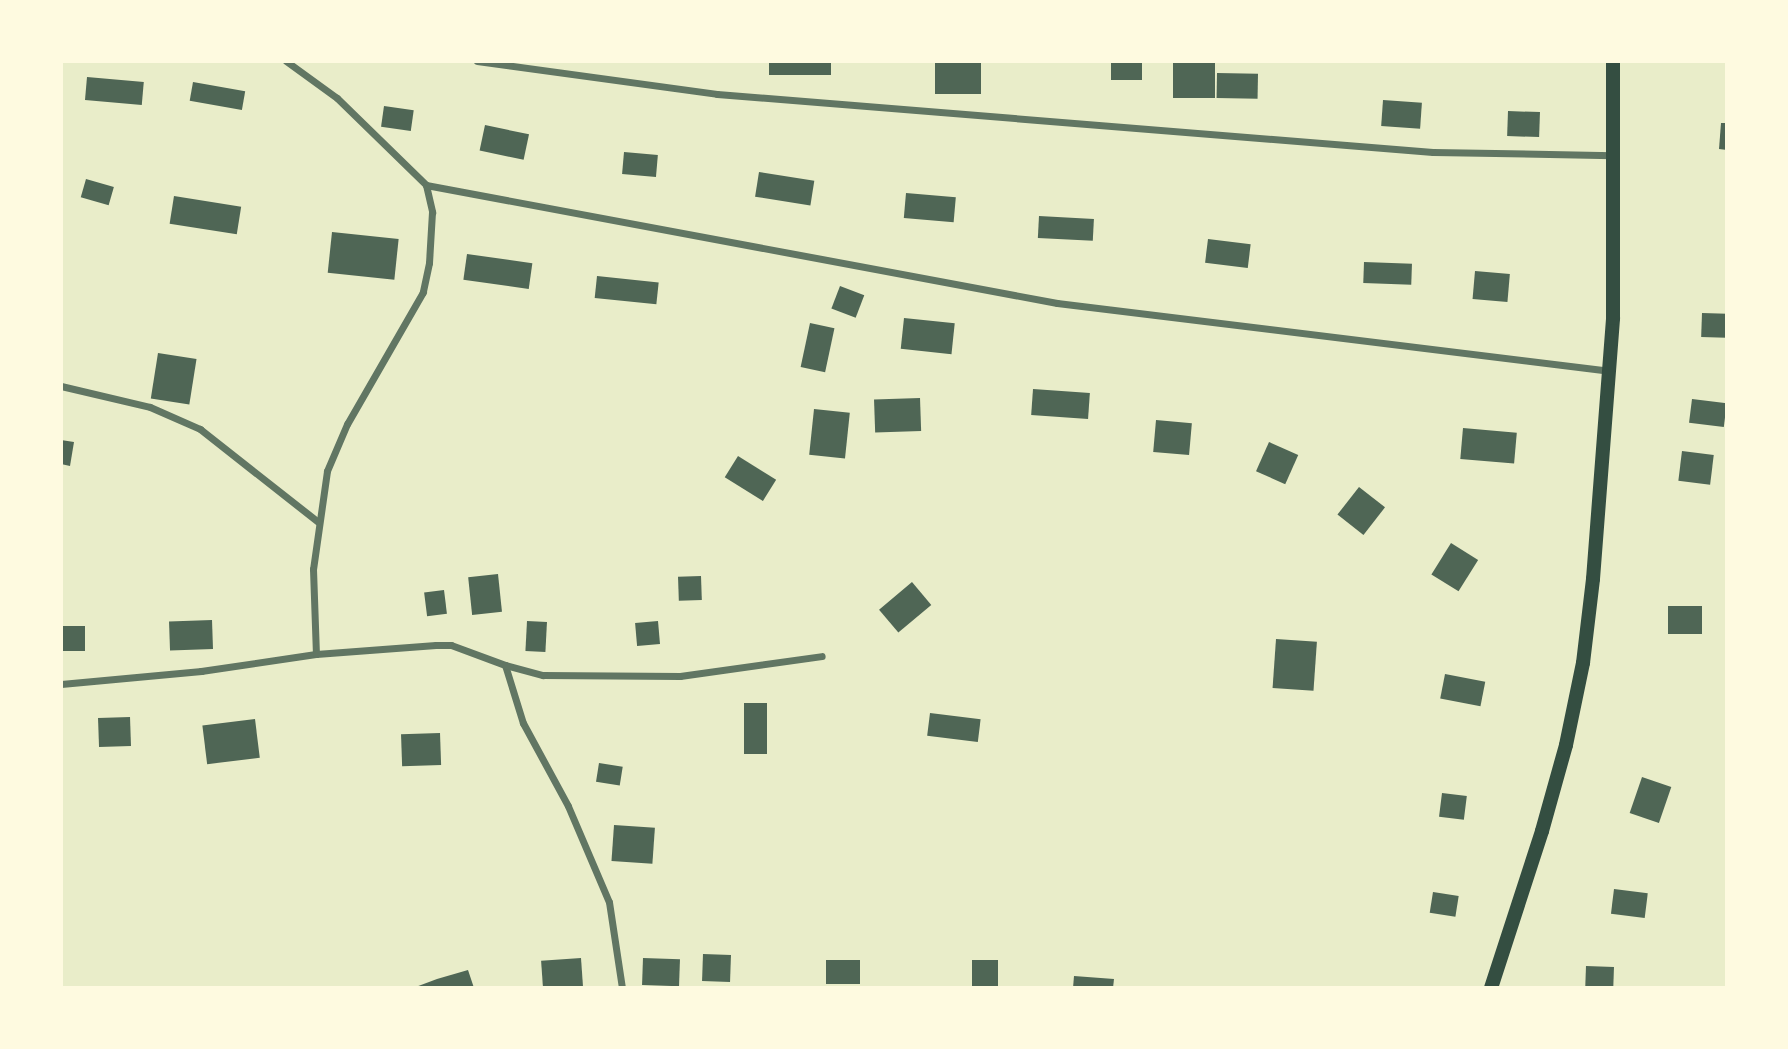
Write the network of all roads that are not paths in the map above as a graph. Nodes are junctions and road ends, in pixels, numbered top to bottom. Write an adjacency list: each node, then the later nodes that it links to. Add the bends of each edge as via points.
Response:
1 (286, 61): 5 (street, via 337,98)
2 (477, 61): 4 (street, via 717,94 1433,152)
3 (1613, 61): 4 (main road)
4 (1614, 155): 6 (main road)
5 (426, 185): 6 (street, via 1057,303); 8 (street, via 432,231 422,292 347,424 327,471)
6 (1611, 370): 14 (main road, via 1583,663 1542,831)
7 (61, 386): 8 (street, via 150,407 200,429)
8 (318, 522): 9 (street, via 313,569)
9 (316, 654): 11 (street, via 451,645); 12 (street)
10 (822, 656): 11 (street, via 680,676 543,676)
11 (505, 666): 13 (street, via 523,723 568,806 609,902)
12 (61, 684)
13 (622, 988)
14 (1491, 988)

